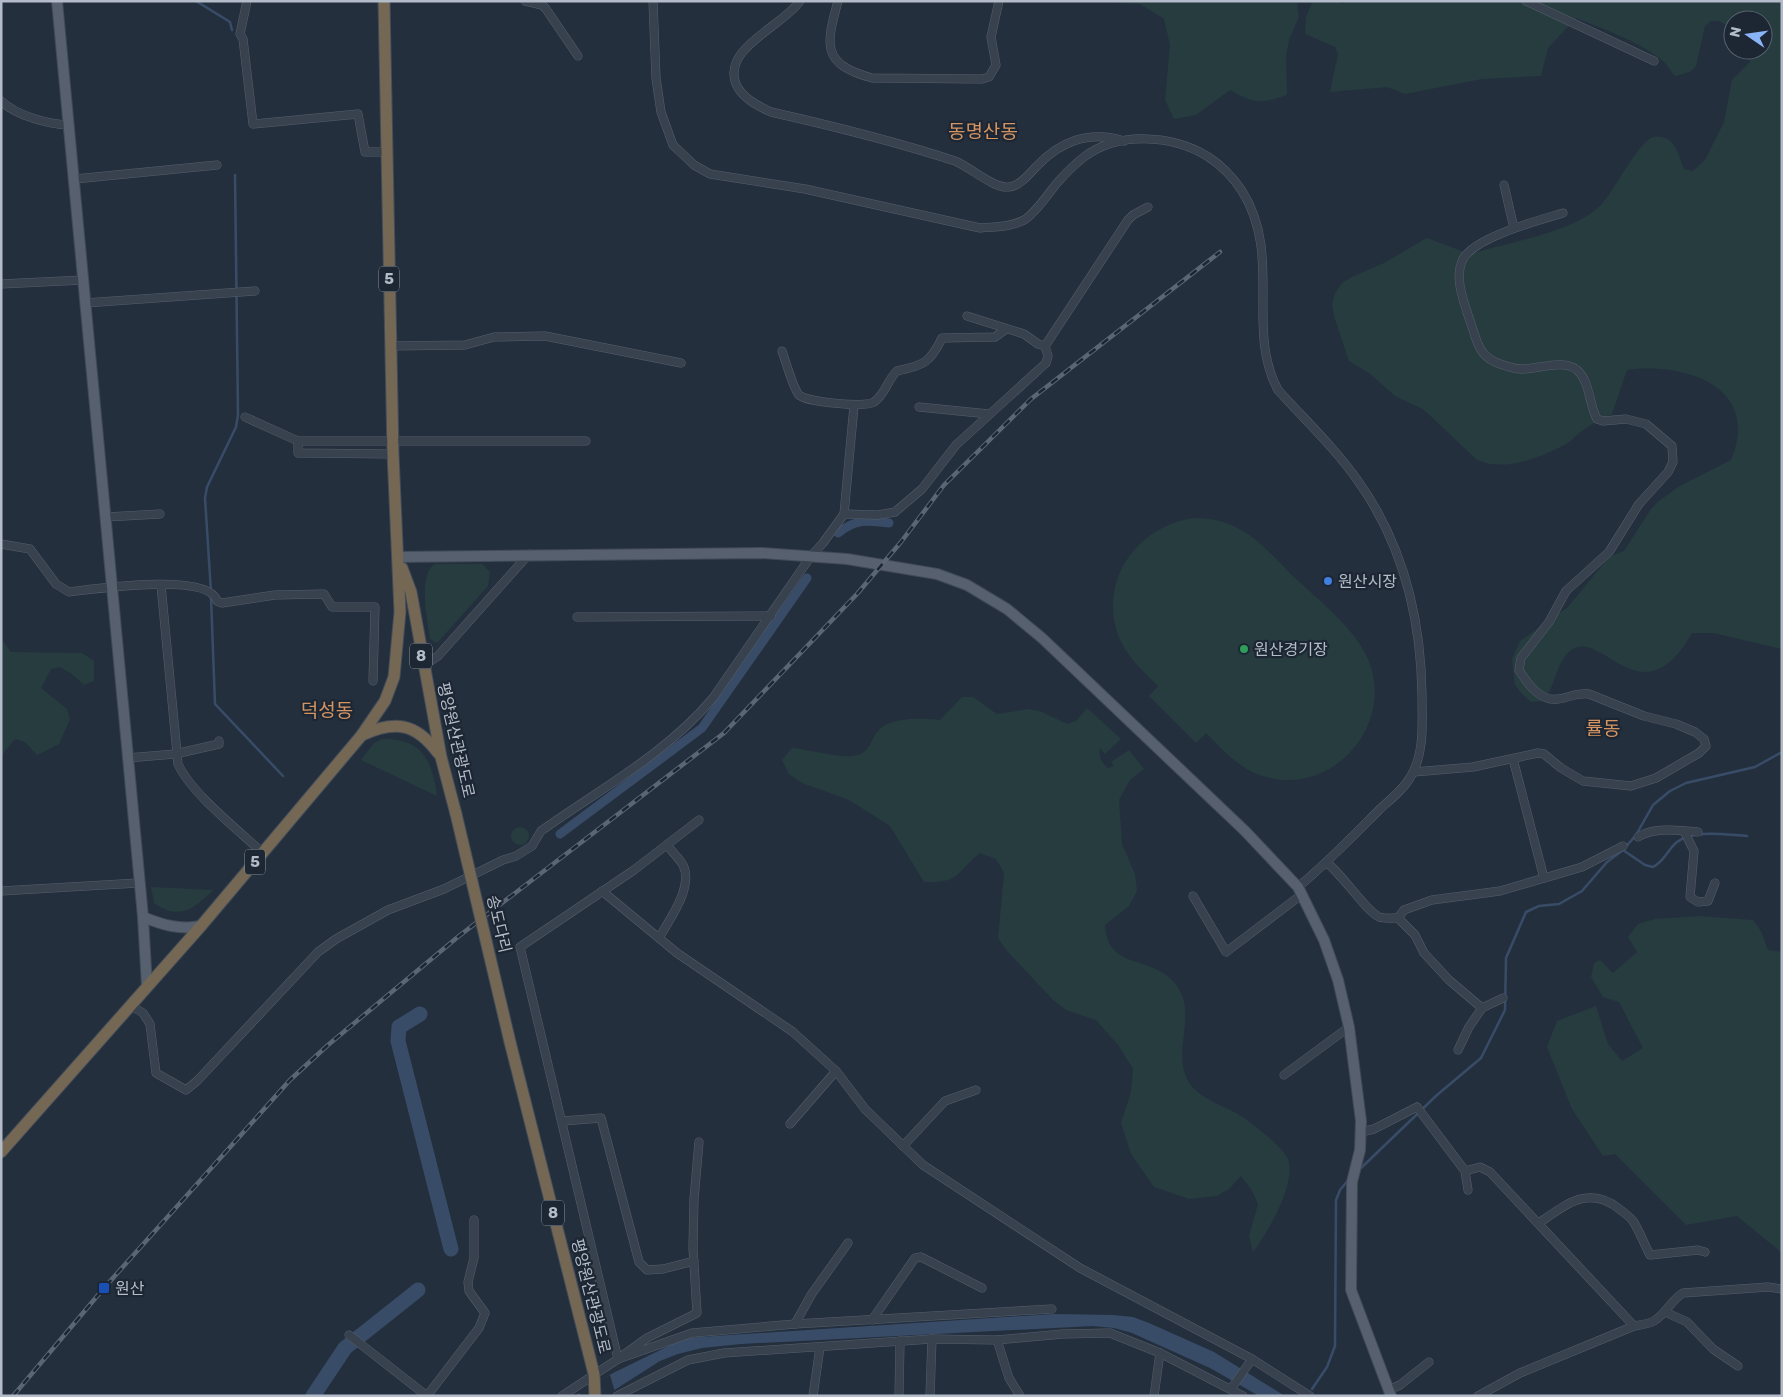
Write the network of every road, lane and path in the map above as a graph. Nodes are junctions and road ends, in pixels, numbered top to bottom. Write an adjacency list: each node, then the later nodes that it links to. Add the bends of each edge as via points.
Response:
1 (57, 1): 13 (main road)
2 (247, 1): 15 (street, via 240,34 253,124 358,114 365,152)
3 (384, 1): 15 (highway, 5)
4 (525, 1): 10 (street, via 546,9)
5 (653, 1): 14 (street, via 656,78 666,129 682,156 710,174 805,189 980,228 1003,227 1026,220 1085,156)
6 (800, 1): 14 (street, via 738,55 734,77 738,88 756,106 907,145 963,164 1000,186 1010,187 1019,183 1053,150 1076,139 1106,136)
7 (838, 1): 8 (street, via 829,49 840,64 858,74 872,78 982,79 989,77 996,65 991,37)
8 (999, 1)
9 (1526, 1): 11 (street)
10 (578, 56)
11 (1654, 61)
12 (1, 101): 13 (street, via 19,113 52,124)
13 (68, 124): 17 (main road)
14 (1124, 141): 58 (street, via 1159,140 1198,151 1223,168 1247,200 1256,220 1263,251 1265,347 1270,375 1278,390 1323,438 1384,521 1414,606 1422,664 1422,735)
15 (387, 152): 28 (highway, 5)
16 (217, 165): 17 (street)
17 (75, 179): 22 (main road)
18 (1504, 185): 21 (street)
19 (1148, 207): 29 (street, via 1128,220)
20 (1563, 213): 21 (street)
21 (1514, 228): 57 (street, via 1473,249 1465,256 1460,268 1463,300 1478,347 1493,361 1511,368 1573,368 1582,375 1597,419 1626,419 1646,424 1667,440 1674,456 1672,467 1645,495 1610,552 1566,591 1549,622 1521,658 1520,670 1532,688 1548,698 1557,700 1589,694 1695,732 1704,739 1706,746 1656,778 1631,786 1583,781 1544,754)
22 (83, 280): 23 (street); 25 (main road)
23 (1, 284)
24 (255, 290): 25 (street)
25 (86, 303): 41 (main road)
26 (967, 316): 27 (street)
27 (1006, 329): 29 (street, via 1024,334); 32 (street, via 995,337 942,338 926,363 897,371 872,404)
28 (390, 346): 31 (street, via 465,345 494,337 544,336); 38 (highway, 5)
29 (1045, 346): 34 (street, via 1046,363)
30 (782, 351): 32 (street, via 798,394 806,399)
31 (681, 363)
32 (854, 406): 40 (street)
33 (918, 407): 34 (street)
34 (989, 414): 40 (street, via 956,444 922,489 895,512)
35 (244, 417): 36 (street)
36 (298, 441): 38 (street); 38 (street, via 298,453)
37 (586, 441): 38 (street)
38 (393, 448): 45 (highway, 5)
39 (160, 514): 41 (street)
40 (844, 514): 44 (street)
41 (106, 517): 46 (main road)
42 (1, 544): 46 (street, via 30,549 56,584 69,592)
43 (529, 554): 44 (main road, via 762,553); 45 (main road); 50 (street, via 438,656)
44 (811, 556): 48 (street); 73 (main road, via 937,574 984,594 1007,609 1042,638 1238,825)
45 (398, 557): 50 (highway, 평양원산관광도로 / 8, via 410,592); 52 (highway, via 400,612 394,677 385,701)
46 (112, 585): 47 (street); 56 (main road)
47 (161, 585): 51 (street, via 198,587 222,603 324,594 332,607 375,607); 54 (street)
48 (771, 616): 49 (street); 81 (street, via 699,714 655,754 541,830 532,846 516,856 388,910 336,939 318,952 186,1090 156,1073 150,1024 143,1013)
49 (577, 617)
50 (423, 666): 55 (highway, 평양원산관광도로 / 8)
51 (373, 681)
52 (361, 736): 55 (highway, 8, via 382,726 397,725 427,738); 66 (highway, 5)
53 (219, 741): 54 (street, via 219,744)
54 (175, 754): 56 (street); 66 (street, via 184,775)
55 (441, 756): 59 (highway, 평양원산관광도로 / 8)
56 (127, 758): 69 (main road)
57 (1513, 759): 58 (street, via 1473,767); 68 (street)
58 (1414, 772): 67 (street)
59 (456, 814): 84 (highway, 송도다리 / 8, bridge)
60 (699, 820): 64 (street)
61 (1698, 832): 62 (street)
62 (1687, 835): 63 (street, via 1651,831); 70 (street, via 1694,857 1690,897 1698,902 1708,902)
63 (1638, 836)
64 (668, 846): 72 (street); 78 (street, via 682,864 684,887)
65 (1623, 846): 68 (street, via 1582,867)
66 (263, 853): 77 (highway, 5)
67 (1327, 862): 73 (street); 76 (street, via 1373,913 1382,918)
68 (1544, 878): 76 (street, via 1500,891 1432,900 1404,910)
69 (138, 883): 71 (street); 75 (main road)
70 (1715, 883)
71 (1, 891)
72 (602, 891): 78 (street); 89 (street, via 520,947)
73 (1300, 891): 74 (street, via 1226,952); 83 (main road, via 1324,940)
74 (1193, 896)
75 (142, 917): 77 (main road, via 166,926 186,929); 79 (main road)
76 (1398, 918): 82 (street, via 1449,980)
77 (201, 926): 79 (highway, 5)
78 (659, 938): 86 (street, via 793,1032)
79 (147, 986): 81 (highway, 5)
80 (1503, 998): 82 (street)
81 (130, 1005): 94 (highway, 5)
82 (1482, 1008): 85 (street, via 1468,1027)
83 (1349, 1027): 87 (street); 91 (main road)
84 (510, 1042): 119 (highway, 평양원산관광도로 / 8)
85 (1458, 1050)
86 (836, 1071): 90 (street); 93 (street, via 865,1109)
87 (1284, 1075)
88 (976, 1090): 93 (street, via 946,1101)
89 (562, 1121): 101 (street, via 601,1118 639,1262 647,1270); 115 (street)
90 (790, 1124)
91 (1361, 1132): 95 (street, via 1374,1129 1417,1107); 121 (main road, via 1360,1150 1352,1177 1351,1290)
92 (698, 1142): 101 (street)
93 (903, 1146): 116 (street, via 923,1165 1060,1256)
94 (1, 1152)
95 (1465, 1171): 96 (street); 98 (street, via 1480,1167 1490,1172)
96 (1468, 1190)
97 (474, 1220): 123 (street, via 474,1258 468,1282 469,1290 485,1313 479,1328)
98 (1539, 1223): 100 (street, via 1577,1200 1600,1197 1632,1220 1650,1255); 108 (street)
99 (848, 1243): 107 (street)
100 (1705, 1252)
101 (694, 1261): 115 (street, via 697,1313 647,1338)
102 (982, 1288): 106 (street, via 921,1257 914,1258)
103 (1782, 1289): 105 (street, via 1768,1287 1683,1293 1672,1300)
104 (1052, 1309): 106 (street)
105 (1665, 1312): 108 (street, via 1653,1322); 118 (street, via 1687,1322 1713,1350)
106 (872, 1320): 107 (street)
107 (795, 1324): 115 (street, via 692,1333)
108 (1634, 1326): 132 (street, via 1520,1373)
109 (349, 1335): 123 (street)
110 (932, 1339): 111 (street); 112 (street); 127 (street)
111 (996, 1340): 114 (street, via 1110,1334); 128 (street, via 1009,1378)
112 (900, 1341): 113 (street); 126 (street)
113 (820, 1347): 122 (street); 125 (street, via 724,1353 688,1360)
114 (1160, 1353): 120 (street); 129 (street)
115 (618, 1359): 119 (street)
116 (1250, 1361): 120 (street); 131 (street)
117 (1429, 1362): 121 (street)
118 (1738, 1366)
119 (594, 1385): 124 (street)
120 (1232, 1387): 130 (street)
121 (1389, 1393)
122 (811, 1395)
123 (427, 1396)
124 (562, 1396)
125 (617, 1396)
126 (899, 1396)
127 (930, 1396)
128 (1020, 1396)
129 (1154, 1396)
130 (1243, 1396)
131 (1310, 1396)
132 (1478, 1396)

